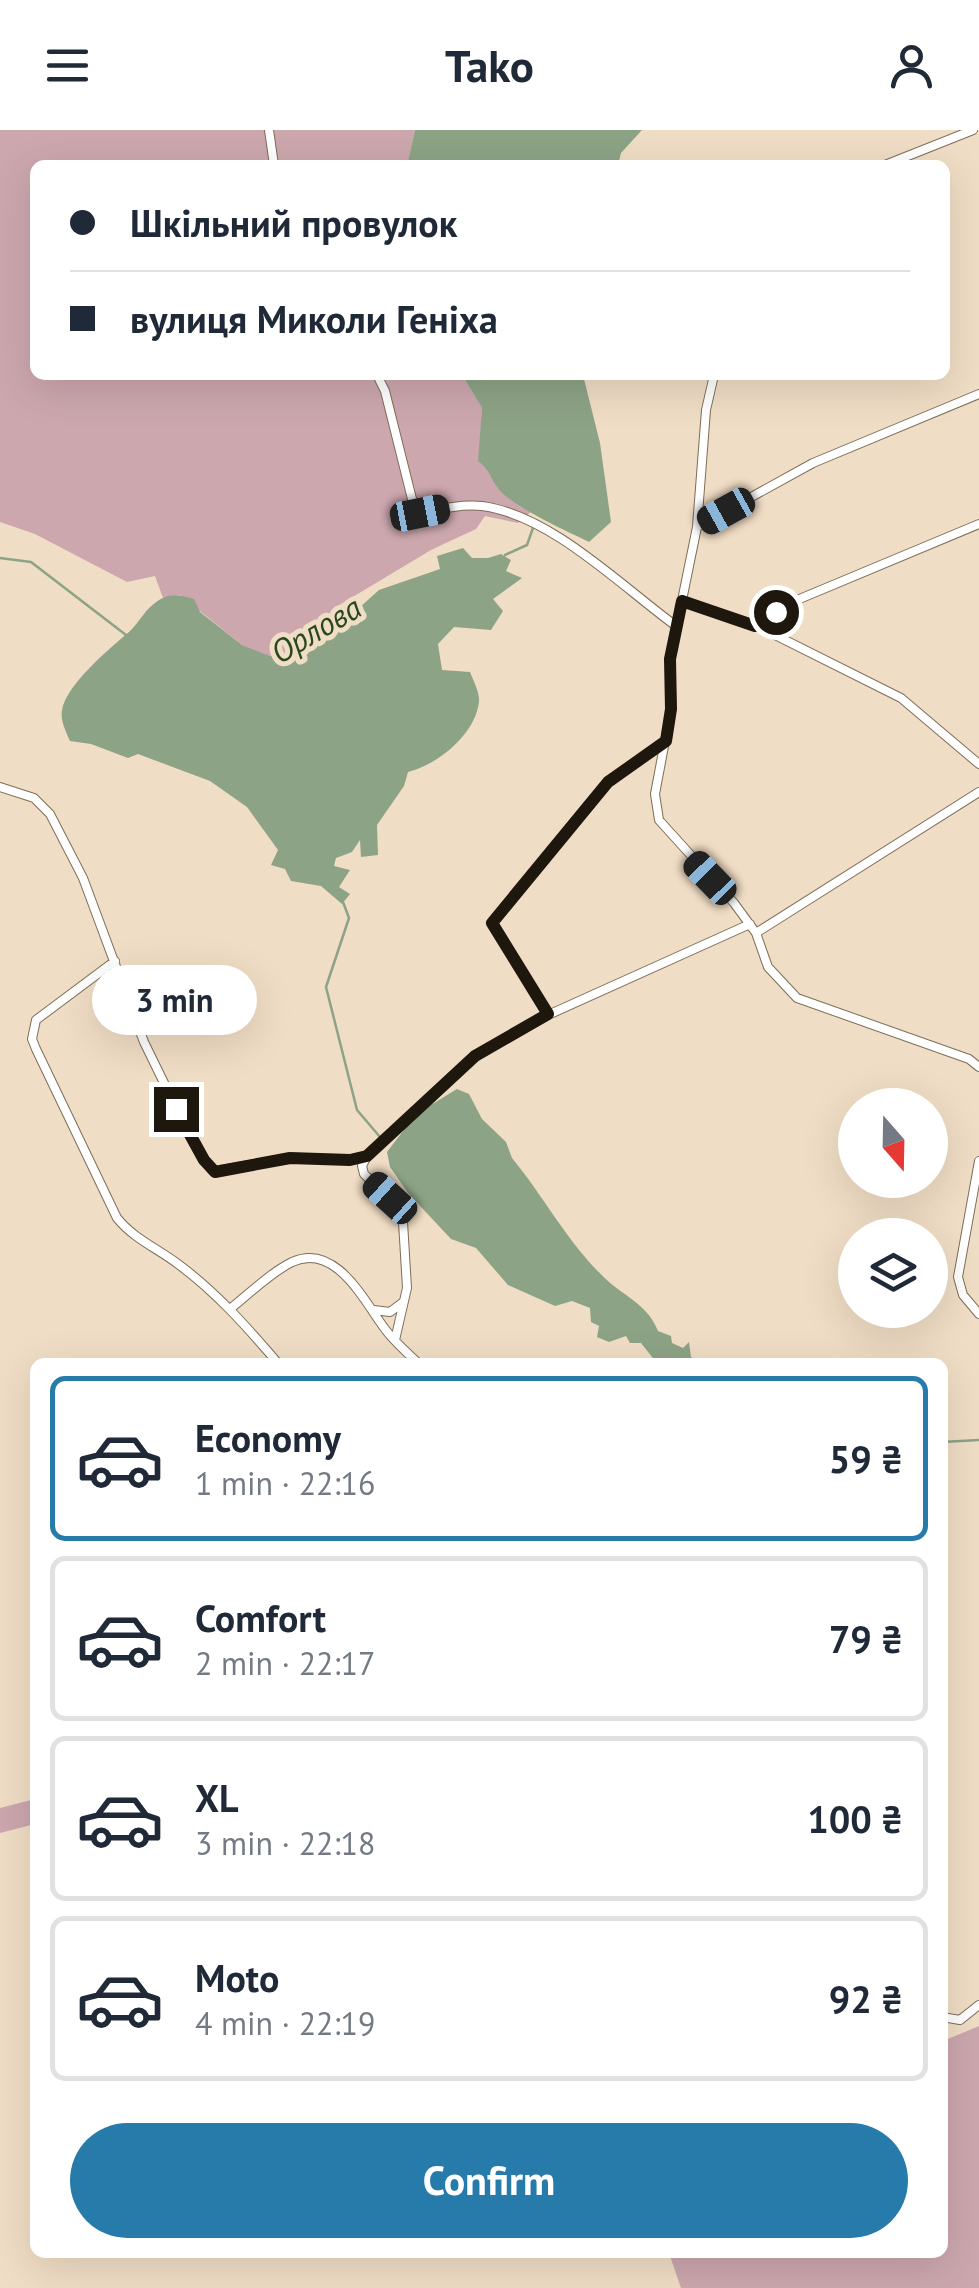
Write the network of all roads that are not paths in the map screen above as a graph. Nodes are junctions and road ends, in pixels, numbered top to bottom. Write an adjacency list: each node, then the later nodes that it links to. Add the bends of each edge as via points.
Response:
1 (269, 130): 3 (street)
2 (973, 130): 4 (street)
3 (273, 160)
4 (898, 160)
5 (378, 380): 11 (street, via 420,513 485,507 528,520)
6 (713, 380): 9 (street)
7 (979, 394): 9 (street, via 813,464)
8 (979, 524): 12 (street, via 797,600)
9 (697, 527): 10 (street)
10 (682, 601): 11 (street); 12 (street)
11 (676, 626): 13 (street)
12 (755, 626): 14 (street, via 901,698)
13 (666, 741): 17 (street, via 655,794 659,820); 20 (street, via 608,782 492,923)
14 (979, 764)
15 (0, 787): 19 (street, via 34,798 50,814)
16 (979, 792): 18 (street)
17 (750, 924): 18 (street); 20 (street)
18 (756, 933): 21 (street, via 768,967 797,998)
19 (115, 961): 22 (street, via 144,1042 215,1172 290,1158); 26 (street, via 43,1012 32,1040 117,1218)
20 (548, 1014): 22 (street, via 475,1056)
21 (979, 1068)
22 (367, 1156): 24 (street, via 364,1174 395,1203 403,1222)
23 (979, 1162): 27 (street, via 958,1268 963,1294)
24 (404, 1301): 25 (street, via 390,1312); 28 (street)
25 (370, 1307): 26 (street, via 328,1261 306,1258 288,1264); 28 (street)
26 (230, 1310): 29 (street)
27 (979, 1314)
28 (395, 1340): 30 (street)
29 (273, 1358)
30 (413, 1358)
31 (975, 2008): 32 (street, via 960,2020); 33 (street)
32 (948, 2018)
33 (979, 2018)

